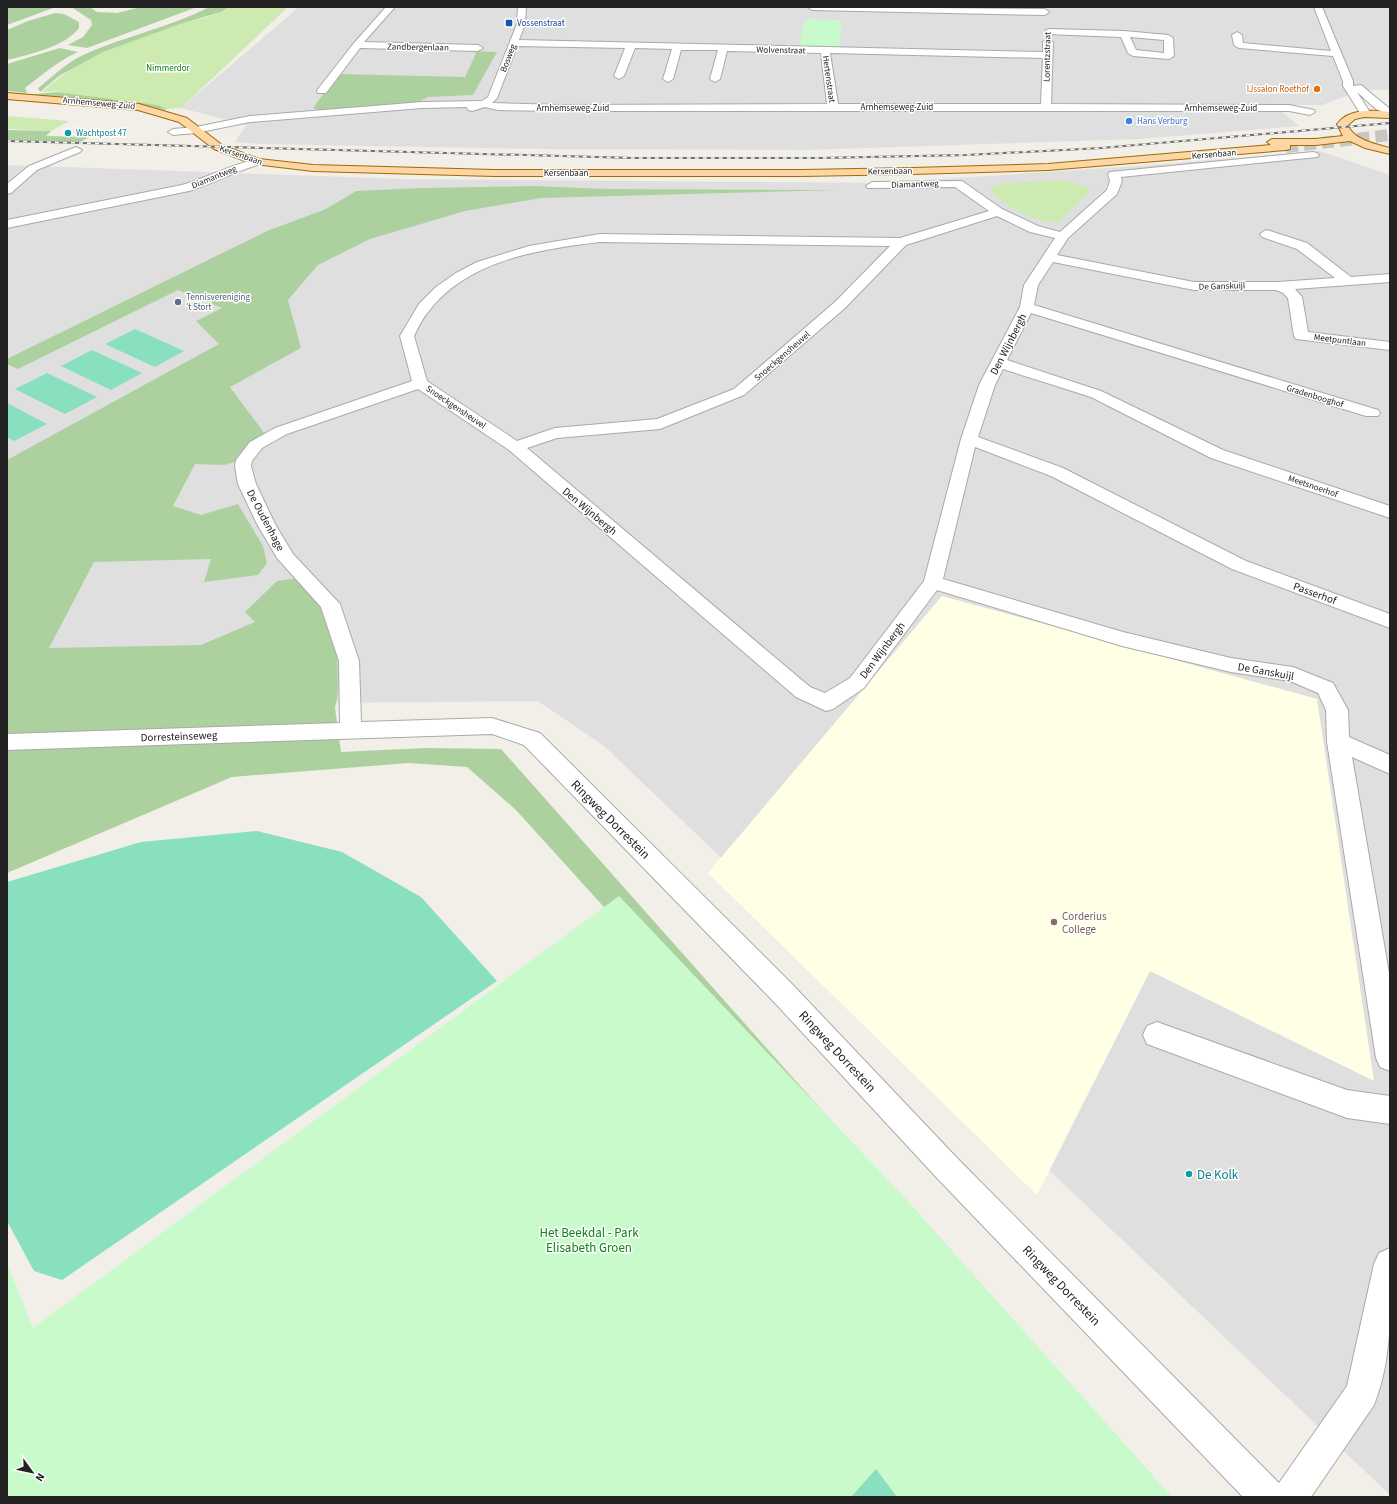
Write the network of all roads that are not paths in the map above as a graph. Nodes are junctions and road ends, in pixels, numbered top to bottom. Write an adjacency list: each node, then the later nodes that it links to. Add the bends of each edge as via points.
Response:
1 (391, 7): 11 (street)
2 (522, 7): 10 (street, Bosweg, via 521,24)
3 (812, 7): 4 (street)
4 (827, 7): 6 (street); 7 (street)
5 (1318, 7): 17 (street)
6 (827, 19)
7 (1047, 19): 8 (street); 18 (street, Lorentzstraat)
8 (1124, 34): 8 (street, via 1133,53 1169,56 1168,38)
9 (1237, 35): 17 (street, via 1239,45)
10 (514, 43): 12 (street, Wolvenstraat); 25 (street, Bosweg, via 492,98)
11 (357, 45): 14 (street, Zandbergenlaan); 29 (street)
12 (631, 46): 13 (street, Wolvenstraat); 19 (street)
13 (677, 47): 15 (street, Wolvenstraat); 20 (street)
14 (478, 48)
15 (723, 49): 16 (street, Wolvenstraat); 21 (street)
16 (825, 52): 18 (street, Wolvenstraat); 26 (street, Hertenstraat)
17 (1337, 54): 22 (street)
18 (1048, 56): 27 (street, Lorentzstraat)
19 (620, 76)
20 (668, 79)
21 (715, 79)
22 (1348, 81): 30 (street, via 1348,86); 31 (street)
23 (7, 96): 32 (main road, Arnhemseweg-Zuid, via 139,107 166,114)
24 (7, 104): 33 (main road, Arnhemseweg-Zuid, via 127,115)
25 (484, 104): 26 (street, Arnhemseweg-Zuid, via 498,107); 29 (street, Arnhemseweg-Zuid, via 467,109 362,110)
26 (833, 107): 27 (street, Arnhemseweg-Zuid)
27 (1046, 107): 28 (street, Arnhemseweg-Zuid, via 1289,108)
28 (1310, 112)
29 (310, 114): 32 (street, Arnhemseweg-Zuid)
30 (1366, 114): 31 (main road); 34 (main road, via 1350,118 1342,124)
31 (1390, 114)
32 (192, 127): 33 (street, Arnhemseweg-Zuid); 41 (main road, Kersenbaan, via 218,147)
33 (166, 128): 35 (main road)
34 (1352, 138): 38 (main road); 43 (main road, via 1316,142 1262,142)
35 (188, 142)
36 (1286, 147): 43 (main road, Kersenbaan, via 1048,168)
37 (76, 150): 45 (street, via 33,168)
38 (1390, 151)
39 (1313, 156): 50 (street, Den Wijnbergh, via 1114,174 1116,181 1113,191)
40 (221, 163): 42 (main road, Kersenbaan)
41 (254, 167): 42 (main road, Kersenbaan); 43 (main road, Kersenbaan, via 309,177 494,173); 46 (street, Diamantweg, via 214,189)
42 (234, 168): 46 (street, Diamantweg, via 184,188)
43 (912, 171)
44 (872, 186): 47 (street, Diamantweg, via 958,183)
45 (7, 190)
46 (91, 208): 48 (street, Diamantweg)
47 (998, 212): 50 (street, via 1034,228); 51 (street, Snoeckgensheuvel)
48 (7, 224)
49 (1266, 234): 54 (street, via 1302,246)
50 (1063, 236): 52 (street, Den Wijnbergh)
51 (901, 242): 59 (street, Snoeckgensheuvel, via 600,238 563,242 488,262 447,284 423,307 407,336); 62 (street, Snoeckgensheuvel, via 840,305 739,392 660,424 555,433)
52 (1050, 257): 55 (street, De Ganskuijl, via 1194,286); 56 (street, Den Wijnbergh, via 1031,286)
53 (1390, 278): 54 (street, De Ganskuijl)
54 (1348, 280): 55 (street, De Ganskuijl)
55 (1278, 286): 57 (street, Meetpuntlaan, via 1288,290 1295,297 1301,336)
56 (1027, 307): 58 (street, Den Wijnbergh); 60 (street, Gradenbooghof)
57 (1390, 346)
58 (998, 362): 61 (street, Den Wijnbergh, via 987,385); 63 (street, Meetsnoerhof, via 1096,394 1217,454)
59 (420, 382): 62 (street, Snoeckgensheuvel); 66 (street, De Oudenhage, via 281,431 256,445 244,460 247,484 286,558 330,604 349,661)
60 (1372, 413)
61 (969, 439): 64 (street, Den Wijnbergh); 65 (street, Passerhof, via 1057,472 1240,565)
62 (515, 447): 64 (street, Den Wijnbergh, via 803,692 826,703 857,684)
63 (1390, 512)
64 (933, 582): 68 (street, De Ganskuijl, via 1122,639 1230,665 1293,674 1326,688 1337,710)
65 (1390, 621)
66 (351, 730): 67 (street, Dorresteinseweg); 75 (street, Ringweg Dorrestein, via 492,726 532,739 784,993 947,1168)
67 (7, 742)
68 (1338, 742): 69 (street); 70 (street, De Ganskuijl)
69 (1390, 765)
70 (1380, 942): 72 (street, De Ganskuijl)
71 (1157, 1035): 73 (street, via 1347,1104)
72 (1390, 1058)
73 (1390, 1110)
74 (1390, 1264): 76 (street, via 1362,1393)
75 (1268, 1497)
76 (1290, 1497)

